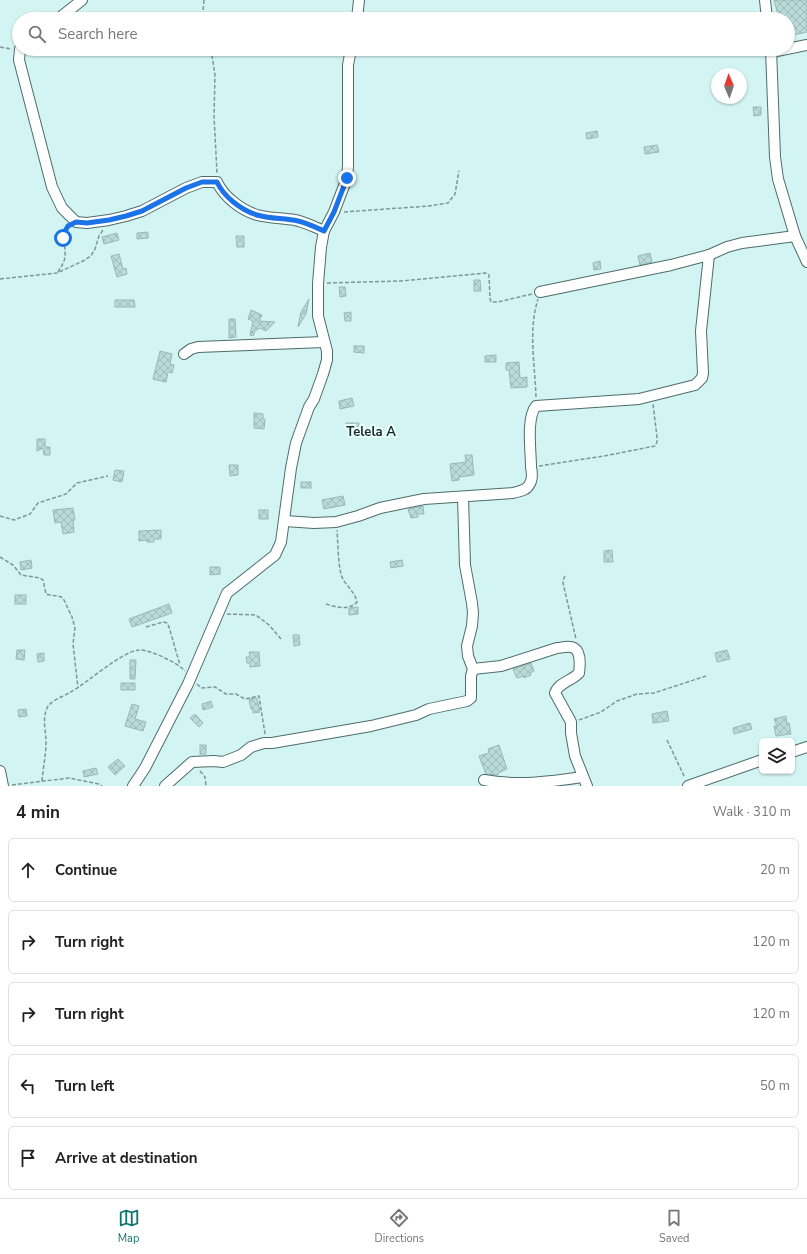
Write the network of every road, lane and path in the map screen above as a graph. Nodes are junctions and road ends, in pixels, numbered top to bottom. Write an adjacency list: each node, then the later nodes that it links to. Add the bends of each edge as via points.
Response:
1 (82, 0): 5 (street)
2 (204, 0): 6 (path)
3 (359, 0): 7 (street)
4 (765, 0): 8 (street)
5 (67, 12)
6 (204, 12)
7 (358, 12)
8 (766, 12)
9 (807, 45): 11 (street)
10 (0, 47): 12 (path)
11 (795, 47)
12 (12, 49)
13 (19, 56): 21 (street, via 52,186 62,208)
14 (212, 56): 18 (path, via 215,75)
15 (350, 56): 19 (street, via 347,178)
16 (771, 56): 23 (street, via 776,166)
17 (459, 171): 19 (path, via 455,194 448,203)
18 (217, 182): 20 (street, via 202,182 142,211); 22 (street, via 223,194 250,212 296,221)
19 (334, 212): 22 (street)
20 (109, 220): 21 (street); 26 (path, via 91,256)
21 (76, 222): 26 (path, via 65,231 65,258)
22 (324, 231): 28 (street)
23 (795, 236): 24 (street, via 742,243); 25 (street)
24 (708, 255): 29 (street, via 645,271); 32 (street, via 701,331 702,378 695,385)
25 (807, 262)
26 (57, 273): 27 (path)
27 (0, 279)
28 (318, 284): 29 (path, via 401,281 486,273 489,275 491,302); 30 (street, via 318,316)
29 (540, 292): 33 (path, via 534,312 532,357)
30 (324, 342): 31 (street, via 198,347); 38 (street, via 327,351 326,366 296,443)
31 (184, 354)
32 (652, 396): 33 (street); 34 (path, via 657,442 655,446)
33 (536, 406): 34 (street, via 530,422)
34 (531, 467): 36 (street, via 530,483 525,490)
35 (108, 476): 37 (path, via 77,483 66,494 38,502 30,514 14,520)
36 (463, 497): 39 (street, via 424,499 380,508); 48 (street, via 465,565 473,613 467,646)
37 (0, 516)
38 (285, 521): 39 (street); 43 (street, via 281,542 275,555 227,593)
39 (336, 522): 42 (path, via 341,573 357,602 344,608)
40 (0, 557): 51 (path, via 13,565 21,575 43,580 46,594 62,598 75,628 73,644)
41 (565, 576): 46 (path, via 563,583)
42 (326, 604)
43 (218, 613): 45 (path, via 256,615); 50 (street)
44 (146, 628): 47 (path, via 167,623)
45 (281, 639)
46 (577, 651): 48 (street, via 566,647 501,666); 52 (street, via 579,673 555,691)
47 (180, 665): 50 (path); 51 (path, via 144,650 137,650 112,663)
48 (473, 669): 54 (street, via 471,698 467,702 429,709 416,716 371,726)
49 (706, 676): 52 (path, via 654,693 637,694 617,701 601,712)
50 (190, 677): 54 (path, via 201,688 215,687 226,694 236,694 245,699 259,696 266,737); 66 (street, via 145,768)
51 (78, 688): 61 (path, via 47,707 44,718 46,741)
52 (571, 722): 62 (street, via 575,756)
53 (667, 740): 69 (path)
54 (272, 743): 58 (street, via 250,747 241,755 223,762)
55 (807, 747): 56 (street)
56 (795, 751)
57 (759, 761): 69 (street)
58 (192, 762): 67 (street); 68 (path, via 205,777)
59 (0, 771): 63 (street)
60 (484, 780): 62 (street, via 500,784)
61 (42, 781): 64 (path); 65 (path, via 69,778)
62 (585, 781)
63 (3, 786)
64 (8, 786)
65 (102, 786)
66 (133, 786)
67 (166, 786)
68 (206, 786)
69 (688, 786)

